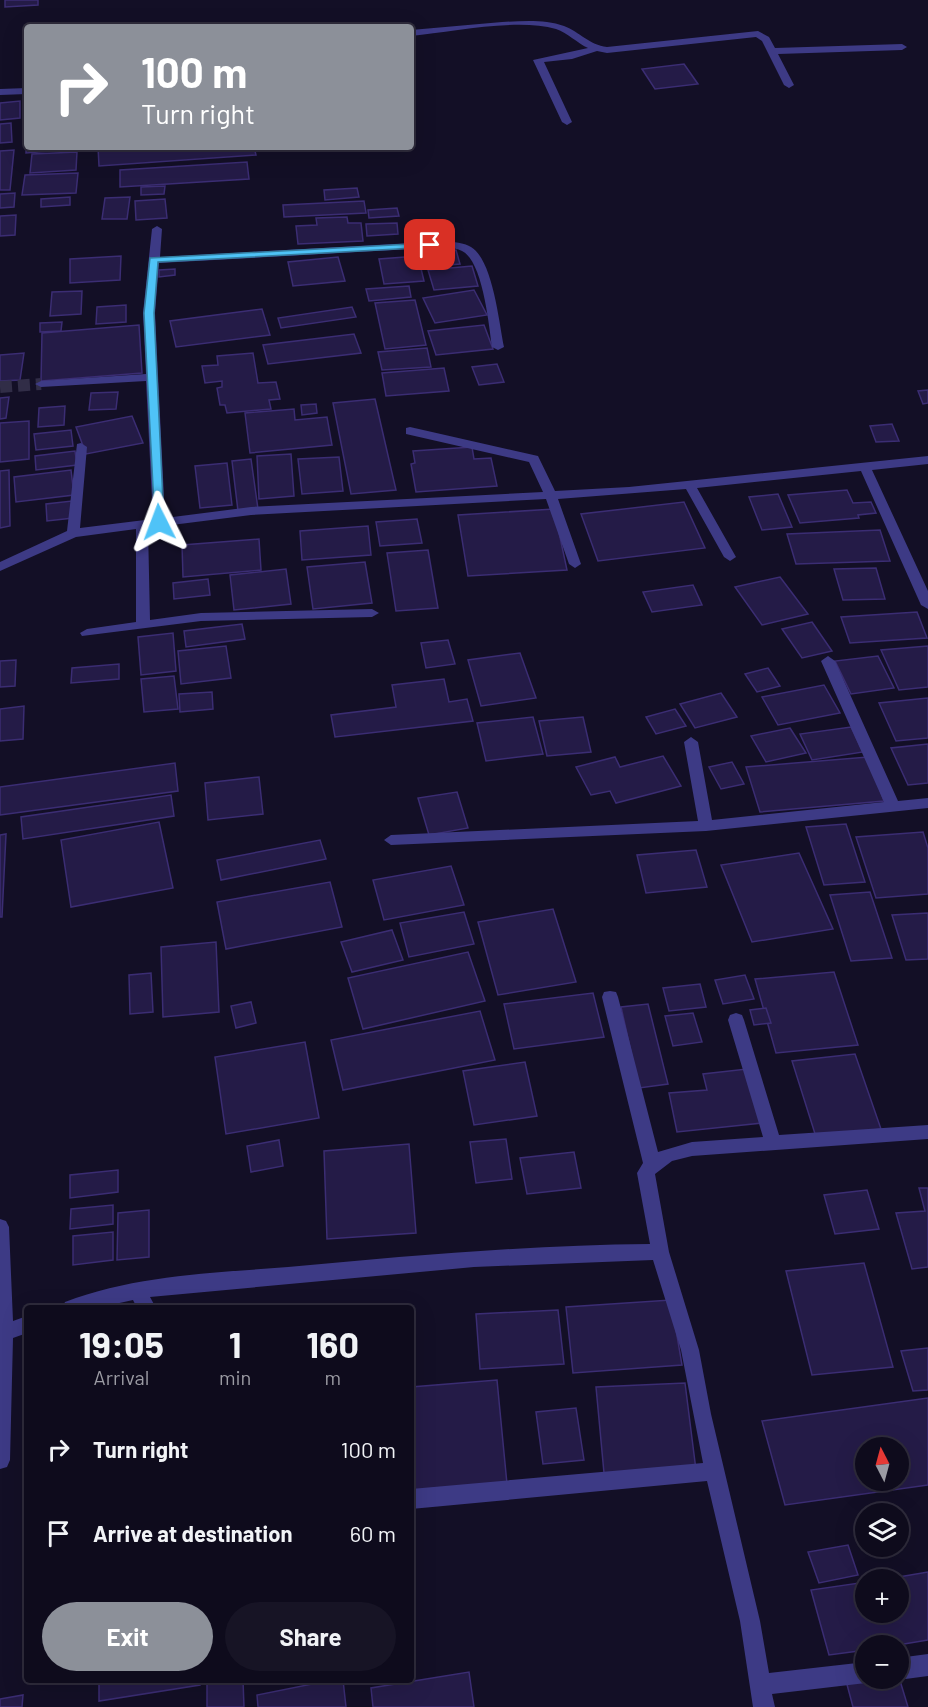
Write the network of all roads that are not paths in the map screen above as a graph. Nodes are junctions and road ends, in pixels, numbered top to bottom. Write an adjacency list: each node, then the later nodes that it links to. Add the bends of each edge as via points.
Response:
1 (414, 33): 3 (street, via 542,25 565,29)
2 (902, 47): 4 (street)
3 (595, 49): 4 (street, via 758,34 766,39); 8 (street, via 538,60)
4 (771, 51): 5 (street)
5 (789, 86)
6 (24, 91): 7 (street)
7 (0, 92)
8 (567, 122)
9 (157, 229): 10 (street)
10 (154, 260): 11 (street, via 430,245 462,247 472,252 480,266); 12 (street, via 149,313)
11 (498, 347)
12 (151, 377): 13 (street); 20 (street)
13 (40, 384)
14 (410, 431): 19 (street, via 529,456 538,465)
15 (81, 447): 22 (street)
16 (928, 460): 17 (street)
17 (865, 467): 18 (street); 26 (street)
18 (690, 486): 19 (street); 23 (street)
19 (551, 496): 20 (street, via 252,511); 24 (street)
20 (159, 522): 21 (street)
21 (142, 524): 22 (street); 28 (street)
22 (72, 533): 25 (street)
23 (730, 558)
24 (575, 564)
25 (0, 567)
26 (928, 605)
27 (372, 613): 28 (street, via 201,617)
28 (143, 625): 29 (street)
29 (87, 633)
30 (828, 661): 33 (street)
31 (691, 742): 34 (street)
32 (928, 803): 33 (street)
33 (894, 806): 34 (street)
34 (706, 826): 35 (street)
35 (391, 840)
36 (610, 997): 40 (street)
37 (736, 1020): 39 (street)
38 (928, 1132): 39 (street)
39 (773, 1143): 40 (street, via 692,1149)
40 (652, 1163): 42 (street, via 646,1173)
41 (0, 1227): 46 (street)
42 (660, 1252): 43 (street, via 476,1257 217,1281); 48 (street, via 690,1350)
43 (143, 1300): 44 (street, via 99,1298)
44 (79, 1305)
45 (24, 1325): 46 (street)
46 (2, 1333): 47 (street)
47 (0, 1460)
48 (715, 1471): 49 (street); 53 (street, via 750,1621)
49 (414, 1499)
50 (928, 1665): 51 (street)
51 (909, 1668)
52 (855, 1673): 53 (street)
53 (760, 1685): 54 (street)
54 (764, 1707)

